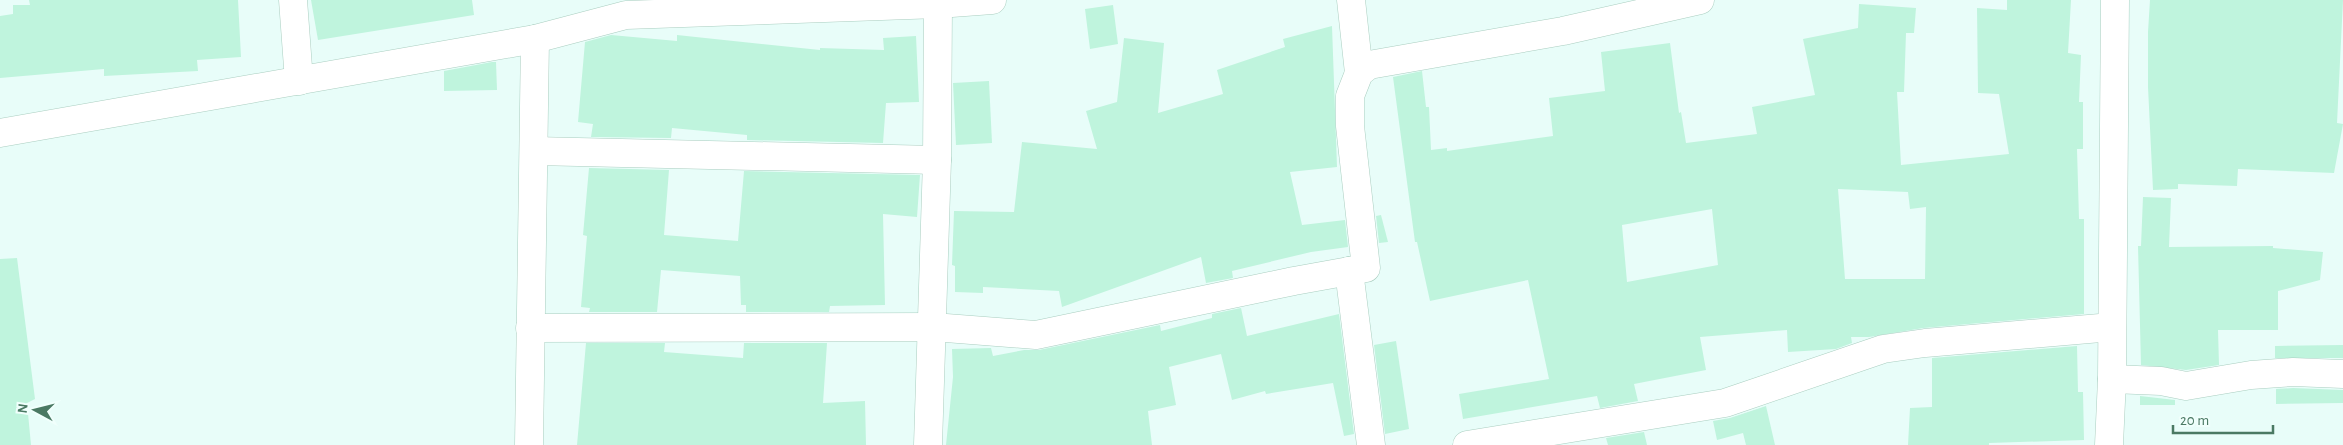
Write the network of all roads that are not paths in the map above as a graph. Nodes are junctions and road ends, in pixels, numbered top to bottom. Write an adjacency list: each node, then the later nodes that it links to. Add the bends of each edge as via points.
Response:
1 (293, 0): 10 (street)
2 (992, 0): 6 (street)
3 (1351, 0): 9 (street)
4 (1700, 0): 9 (street, via 1563,31 1369,65)
5 (2114, 0): 16 (street)
6 (938, 4): 7 (street); 13 (street)
7 (626, 8): 8 (street)
8 (535, 39): 10 (street); 12 (street)
9 (1359, 73): 14 (street, via 1350,96 1350,126 1366,268)
10 (300, 81): 11 (street)
11 (0, 133)
12 (534, 151): 13 (street); 17 (street)
13 (937, 160): 15 (street)
14 (1349, 271): 15 (street, via 1036,335); 22 (street)
15 (933, 327): 17 (street); 21 (street)
16 (2112, 327): 19 (street); 23 (street, via 1883,349 1725,403)
17 (530, 328): 20 (street)
18 (2343, 374): 19 (street, via 2293,372 2251,375 2186,386 2162,381)
19 (2112, 380): 24 (street)
20 (529, 445)
21 (928, 445)
22 (1371, 445)
23 (1467, 445)
24 (2109, 445)

